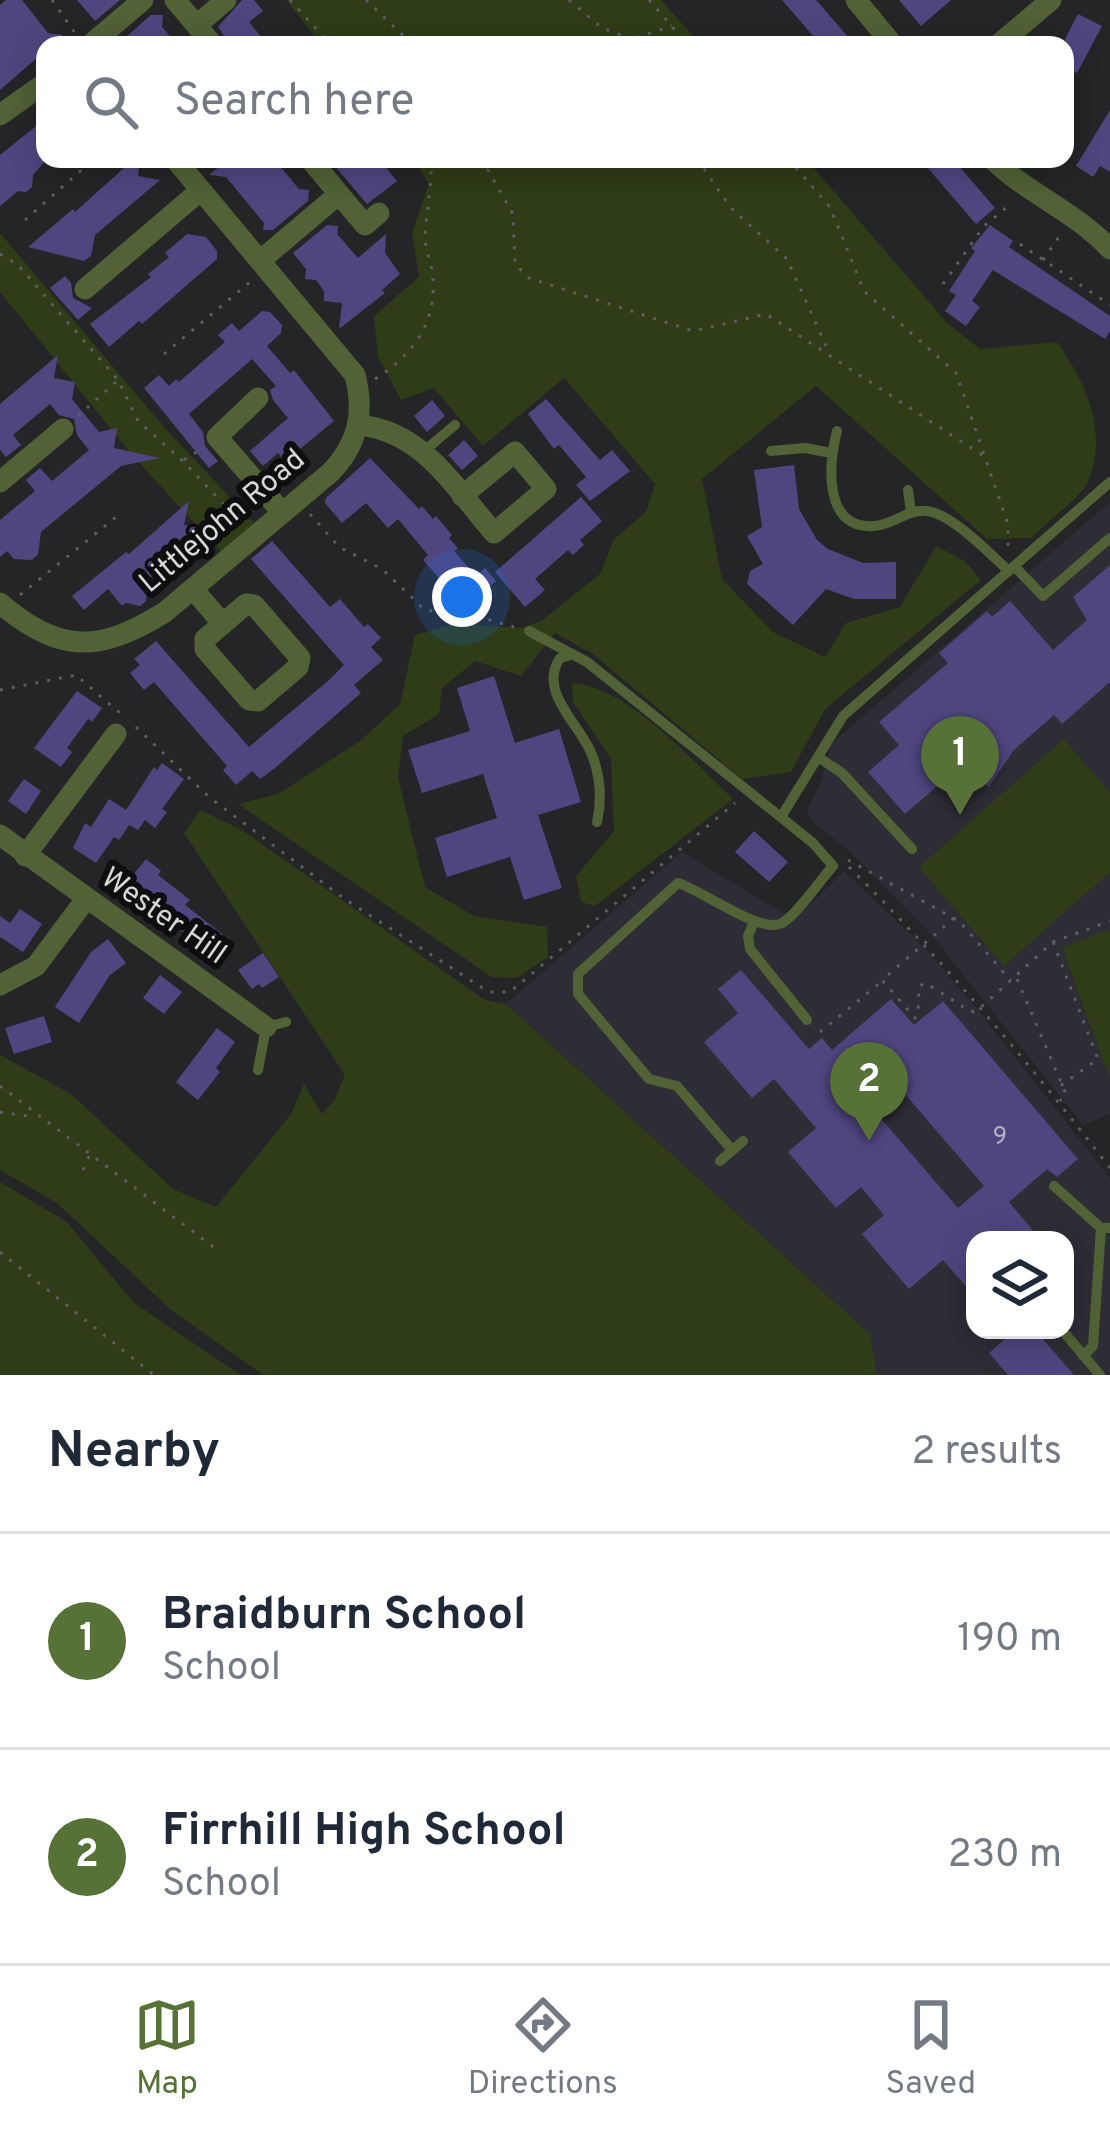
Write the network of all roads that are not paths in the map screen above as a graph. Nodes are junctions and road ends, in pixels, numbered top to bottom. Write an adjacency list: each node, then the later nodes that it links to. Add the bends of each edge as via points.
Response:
1 (143, 0): 7 (street)
2 (175, 0): 6 (street)
3 (226, 0): 6 (street)
4 (856, 0): 9 (street)
5 (1051, 0): 10 (street)
6 (196, 26): 8 (street)
7 (91, 36)
8 (205, 36)
9 (886, 36)
10 (1009, 36)
11 (36, 90): 12 (street)
12 (0, 116)
13 (183, 168): 16 (street)
14 (317, 168): 17 (street)
15 (1002, 168): 19 (street)
16 (201, 190): 20 (street); 21 (street)
17 (339, 194): 18 (street, via 365,225); 20 (street)
18 (379, 213)
19 (1110, 249)
20 (264, 264): 23 (street, via 355,375)
21 (85, 289)
22 (258, 398): 34 (street, via 217,437)
23 (358, 425): 27 (street); 34 (street, Littlejohn Road, via 346,455)
24 (454, 425): 27 (lane)
25 (63, 429): 30 (street)
26 (838, 431): 29 (lane)
27 (424, 451): 33 (street)
28 (771, 452): 29 (lane)
29 (832, 453): 35 (lane, via 833,496 843,513 876,527)
30 (0, 482)
31 (1108, 488): 37 (lane)
32 (908, 490): 35 (lane)
33 (462, 496)
34 (290, 506): 38 (street, Littlejohn Road)
35 (911, 512): 37 (lane, via 941,515)
36 (1110, 538): 37 (lane, via 1043,596)
37 (1012, 568): 44 (lane, via 843,716)
38 (193, 589): 39 (street, Littlejohn Road, via 105,642 51,638); 40 (street)
39 (2, 605)
40 (223, 624): 40 (street, via 205,649 249,700 298,667 300,658 254,604)
41 (529, 631): 42 (lane)
42 (572, 655): 45 (lane); 46 (lane, via 553,668 554,683 592,751 602,798)
43 (116, 734): 49 (street)
44 (818, 758): 45 (lane); 48 (lane, via 842,772)
45 (781, 817): 51 (lane, via 833,866 782,923)
46 (597, 823)
47 (0, 836): 49 (street, Wester Hill)
48 (912, 849)
49 (26, 856): 50 (street, Wester Hill)
50 (86, 899): 52 (street, via 36,965); 54 (street, Wester Hill)
51 (754, 922): 53 (lane, via 750,949); 57 (lane, via 678,884 578,974 578,994 649,1079 677,1087)
52 (0, 986)
53 (807, 1020)
54 (276, 1025): 55 (lane)
55 (258, 1070)
56 (743, 1141): 57 (lane)
57 (732, 1150): 58 (lane)
58 (720, 1161)
59 (1054, 1186): 60 (lane)
60 (1106, 1228): 62 (lane, via 1093,1346)
61 (1069, 1339): 62 (lane)
62 (1083, 1356): 63 (lane)
63 (1100, 1375)

